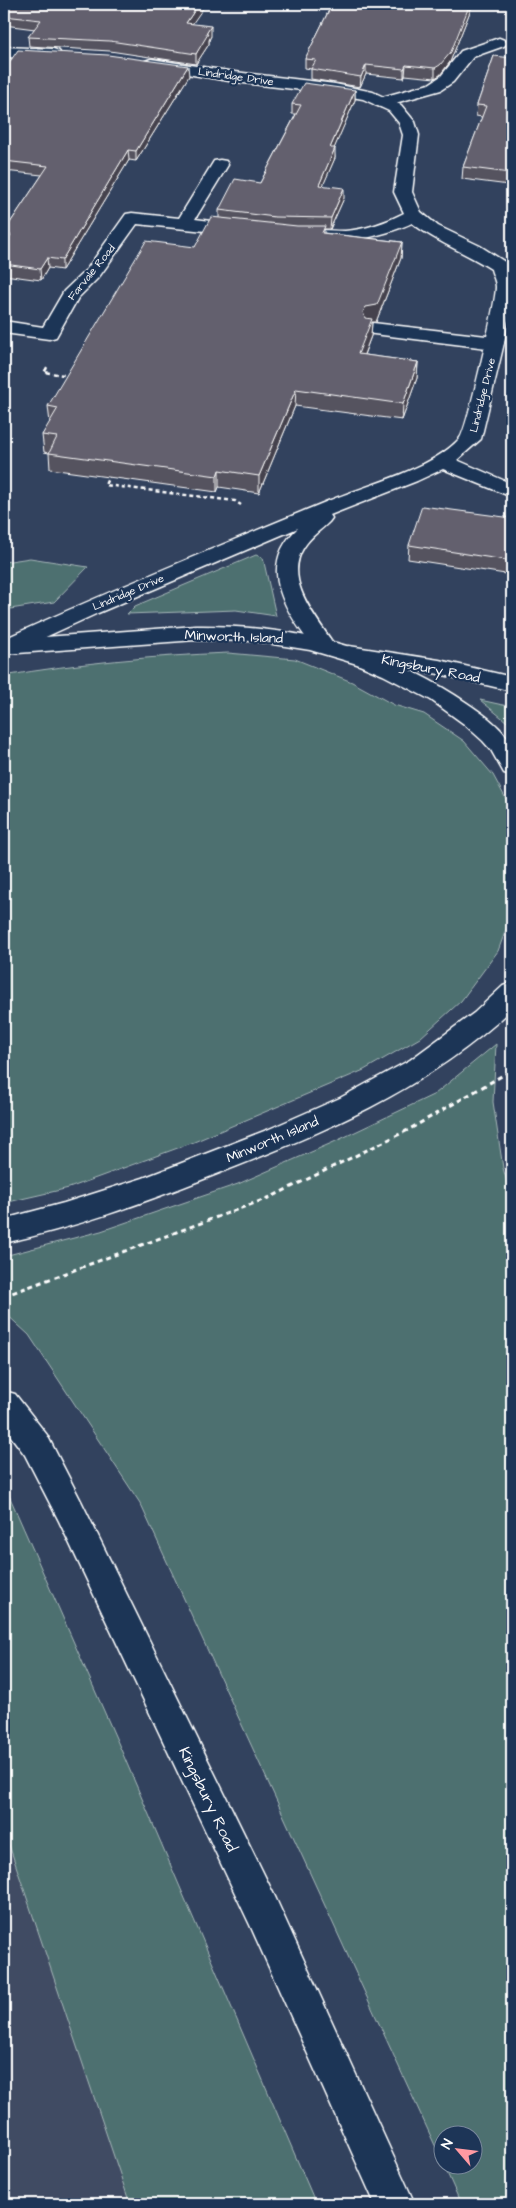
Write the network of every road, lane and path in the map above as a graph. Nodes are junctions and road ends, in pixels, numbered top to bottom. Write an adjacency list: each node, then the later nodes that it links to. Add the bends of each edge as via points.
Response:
1 (499, 43): 5 (main road, via 467,54 447,79 435,87)
2 (4, 52): 3 (main road)
3 (68, 55)
4 (136, 62): 5 (main road, Lindridge Drive, via 335,89 367,95)
5 (381, 102): 7 (main road, Lindridge Drive, via 395,108 407,122 410,135 404,192)
6 (220, 165): 8 (main road)
7 (414, 215): 10 (main road, via 396,224 347,236); 11 (main road, Lindridge Drive, via 432,230)
8 (184, 223): 9 (main road, Farvale Road); 14 (main road, Farvale Road, via 132,218 93,273 70,295)
9 (259, 231)
10 (297, 236)
11 (506, 266): 15 (main road, Lindridge Drive)
12 (4, 327): 14 (main road)
13 (373, 329): 15 (main road)
14 (49, 333): 16 (path, via 67,335 44,372)
15 (495, 343): 17 (main road, Lindridge Drive, via 471,439)
16 (74, 377)
17 (444, 461): 19 (main road); 20 (main road, Lindridge Drive)
18 (112, 469): 21 (path, via 104,485 235,501)
19 (512, 491)
20 (338, 504): 21 (main road, Lindridge Drive); 22 (main road, Lindridge Drive, via 295,543 286,562 287,580 304,621)
21 (278, 530): 23 (main road, Lindridge Drive)
22 (324, 646): 23 (main road, Minworth Island, via 295,638 213,632); 24 (main road, Minworth Island)
23 (5, 647)
24 (349, 653): 25 (main road, Kingsbury Road, via 439,667); 26 (main road, Minworth Island, via 408,678 455,705 499,743)
25 (512, 684)
26 (512, 767)
27 (512, 993): 29 (main road, Minworth Island, via 428,1062 361,1100 290,1133 156,1187)
28 (512, 1070): 30 (path, via 408,1130 271,1197)
29 (4, 1231)
30 (4, 1296)
31 (4, 1404): 32 (main road, Kingsbury Road, via 36,1445 70,1511 263,1912)
32 (395, 2204)

